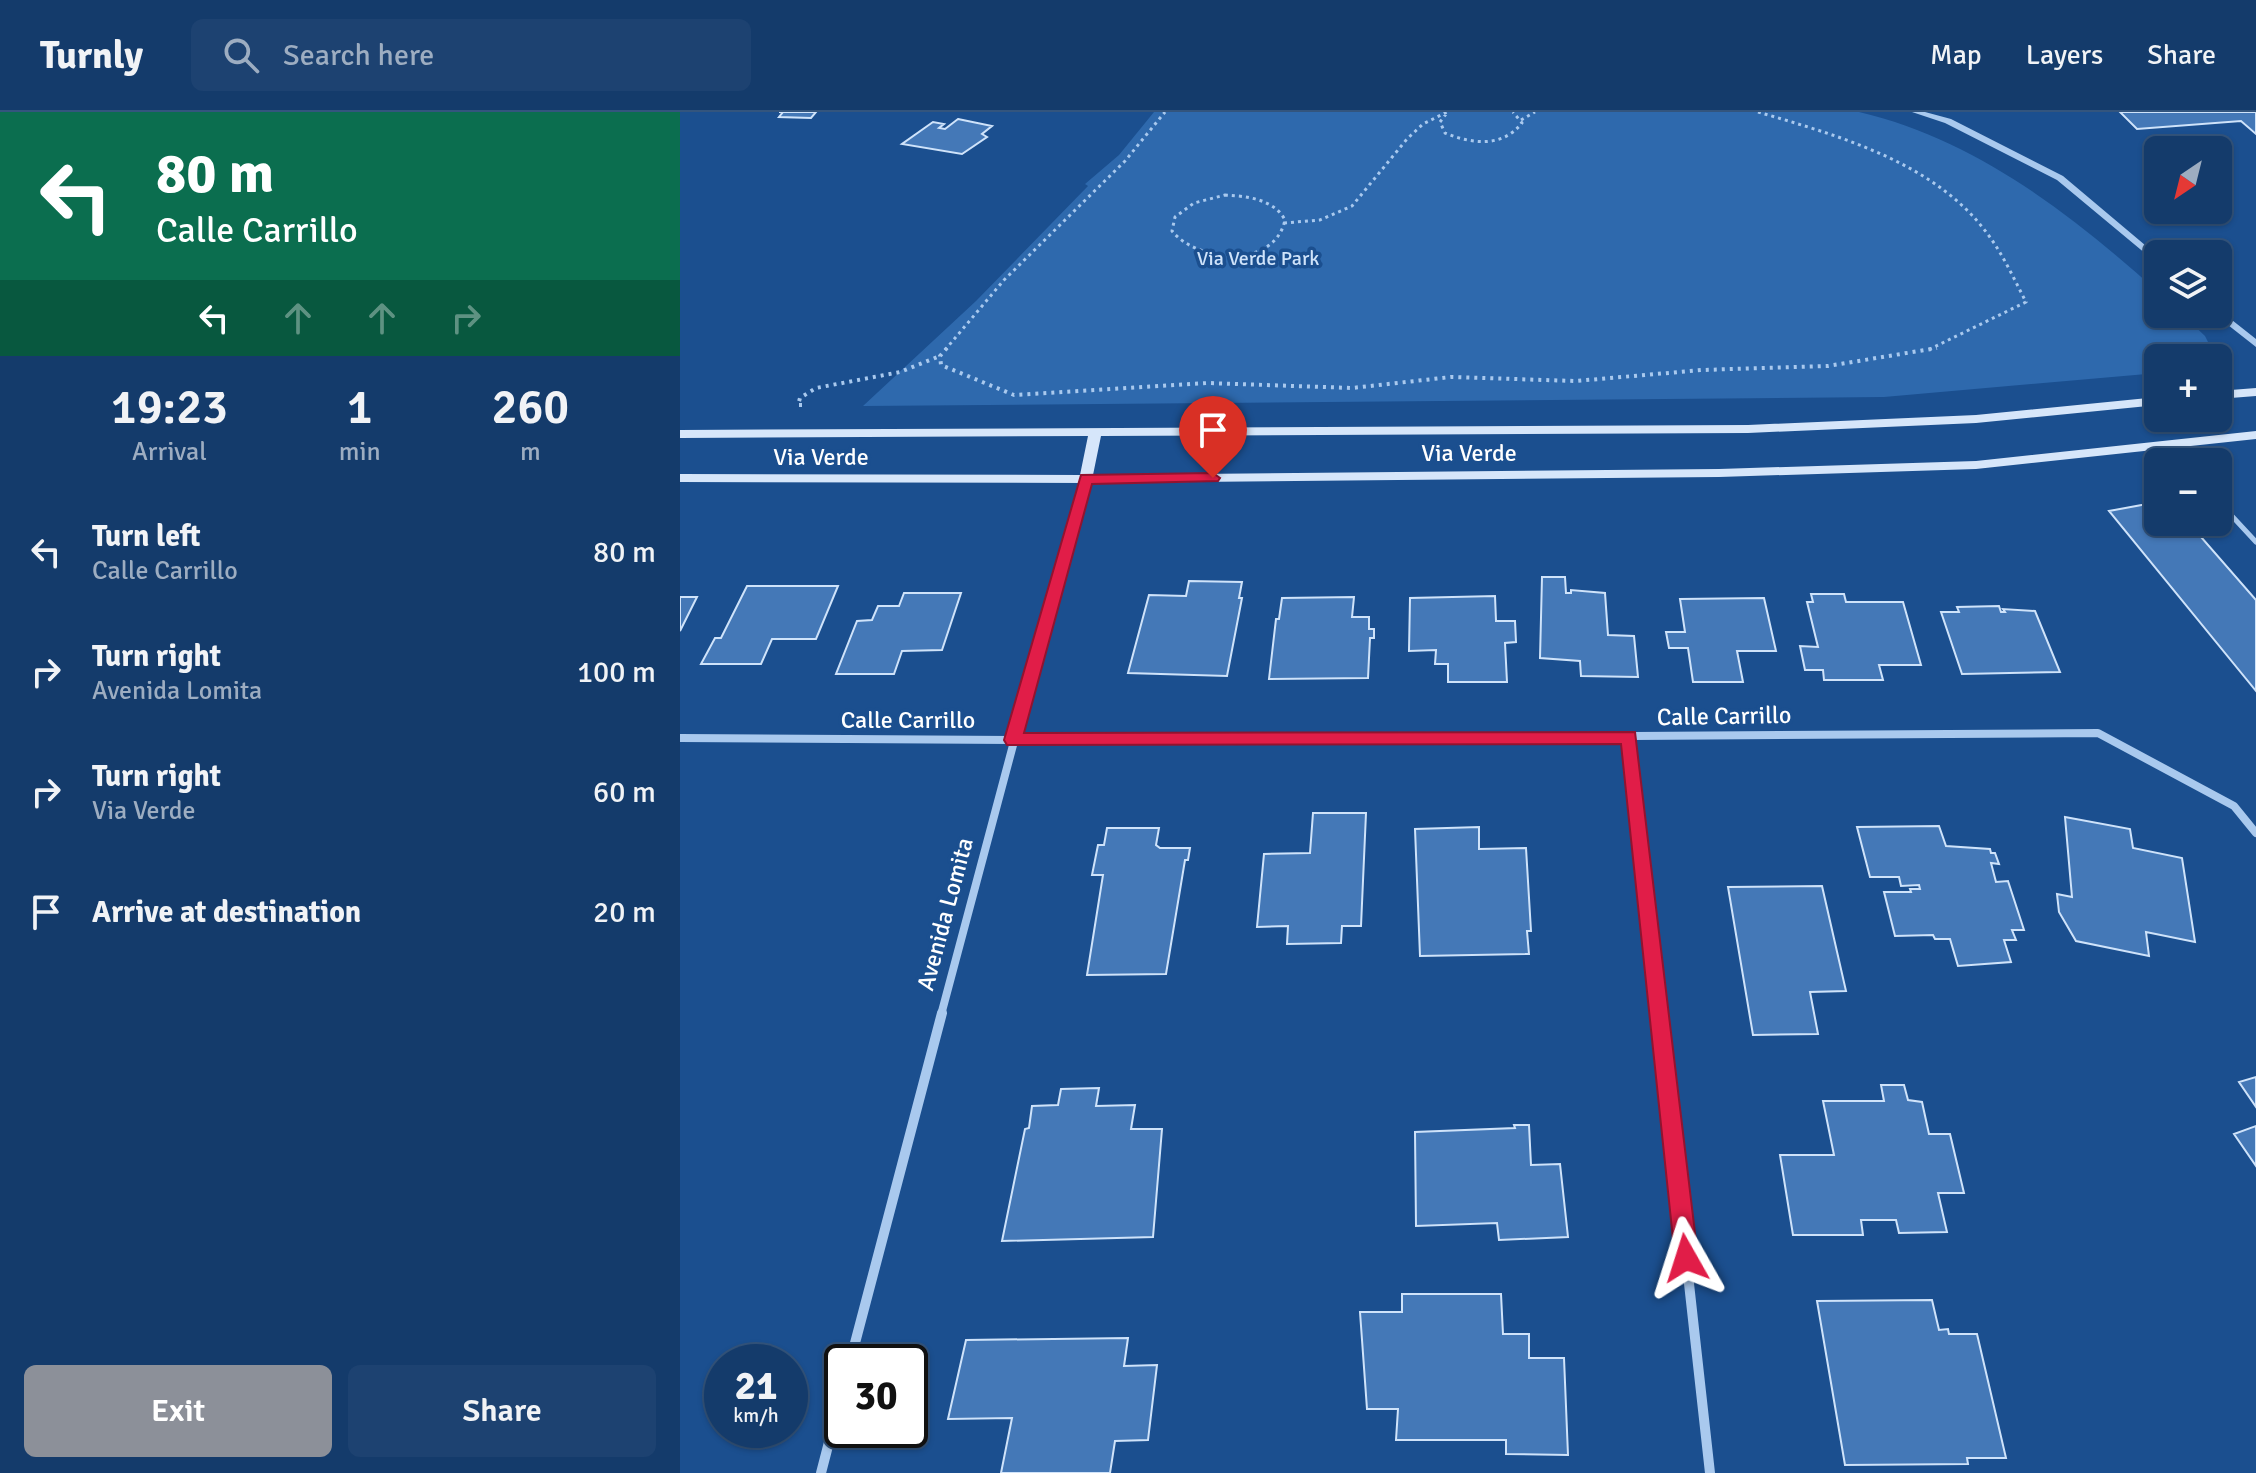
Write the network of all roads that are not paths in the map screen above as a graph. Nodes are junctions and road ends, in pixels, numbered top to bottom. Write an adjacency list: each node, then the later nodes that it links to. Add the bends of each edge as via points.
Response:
1 (1916, 112): 2 (street, via 1948,121 2060,178)
2 (2144, 249)
3 (2232, 324): 4 (street)
4 (2256, 344)
5 (2256, 392): 6 (main road)
6 (2232, 394)
7 (2144, 402): 9 (main road, Via Verde, via 1976,419 1748,429)
8 (680, 434): 9 (main road, Via Verde)
9 (1095, 434): 14 (main road)
10 (2256, 435): 11 (main road, Via Verde)
11 (2167, 445): 12 (lane); 14 (main road, Via Verde, via 1976,465 1734,473)
12 (2170, 448)
13 (680, 478): 14 (main road, Via Verde)
14 (1086, 479): 19 (street, Avenida Lomita)
15 (2232, 516): 16 (lane)
16 (2256, 542)
17 (1629, 737): 19 (street, Calle Carrillo); 20 (street, Calle Carrillo, via 2098,733 2234,806); 24 (street)
18 (680, 738): 19 (street, Calle Carrillo)
19 (1013, 740): 21 (street, Avenida Lomita)
20 (2256, 833)
21 (855, 1344)
22 (827, 1448): 23 (street)
23 (821, 1473)
24 (1710, 1473)

